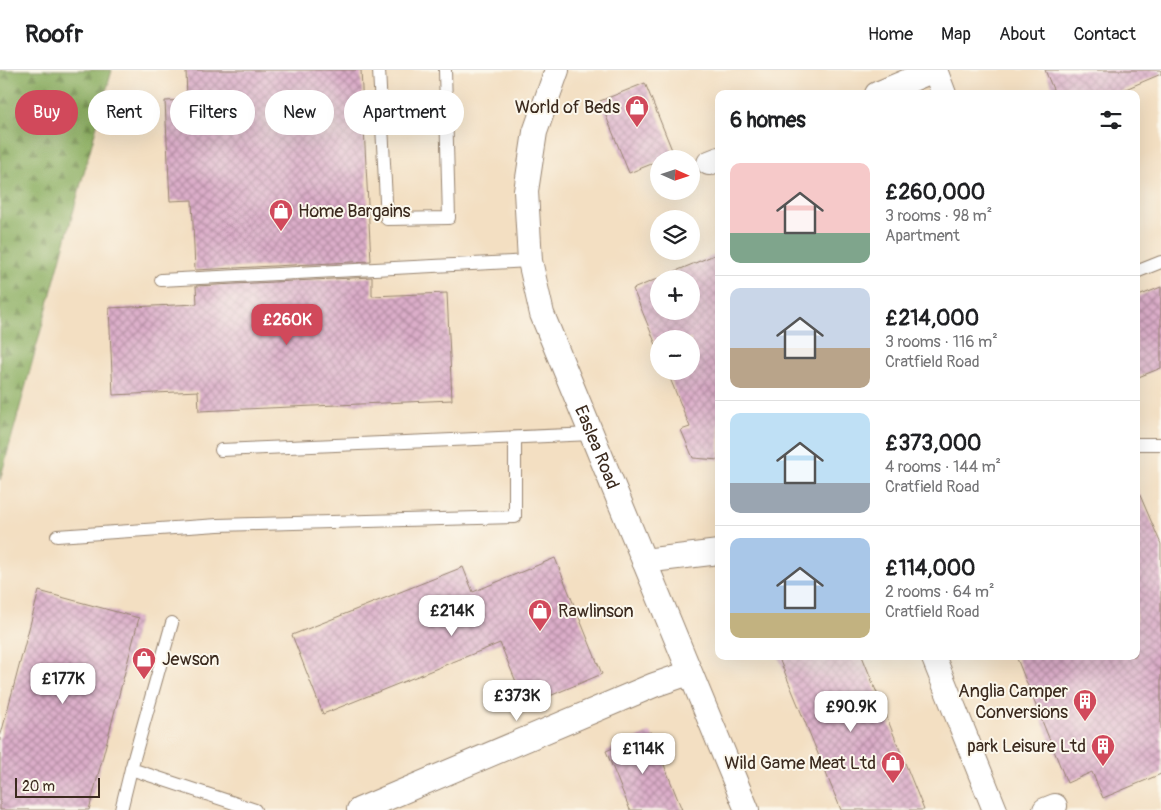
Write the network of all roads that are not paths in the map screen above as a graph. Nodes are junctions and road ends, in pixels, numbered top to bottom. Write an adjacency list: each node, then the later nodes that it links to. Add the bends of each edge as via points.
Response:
1 (380, 70): 2 (lane, via 387,220 449,218)
2 (445, 70)
3 (557, 70): 7 (street, Easlea Road, via 536,132 526,192)
4 (935, 70): 5 (street); 6 (street)
5 (887, 90)
6 (942, 90)
7 (530, 261): 10 (lane); 11 (street, Easlea Road, via 542,314)
8 (1161, 262): 9 (lane)
9 (1140, 270)
10 (161, 280)
11 (592, 434): 12 (lane); 18 (street, Easlea Road)
12 (515, 438): 15 (lane); 16 (lane, via 515,517 218,525)
13 (1140, 444): 14 (lane)
14 (1161, 444)
15 (221, 450)
16 (56, 536)
17 (715, 552): 18 (street)
18 (644, 561): 21 (street, Easlea Road)
19 (172, 623): 22 (lane)
20 (934, 660): 27 (street)
21 (689, 673): 25 (street); 26 (street, Easlea Road)
22 (131, 769): 23 (lane); 24 (lane)
23 (121, 810)
24 (255, 810)
25 (358, 810)
26 (747, 810)
27 (995, 810)

